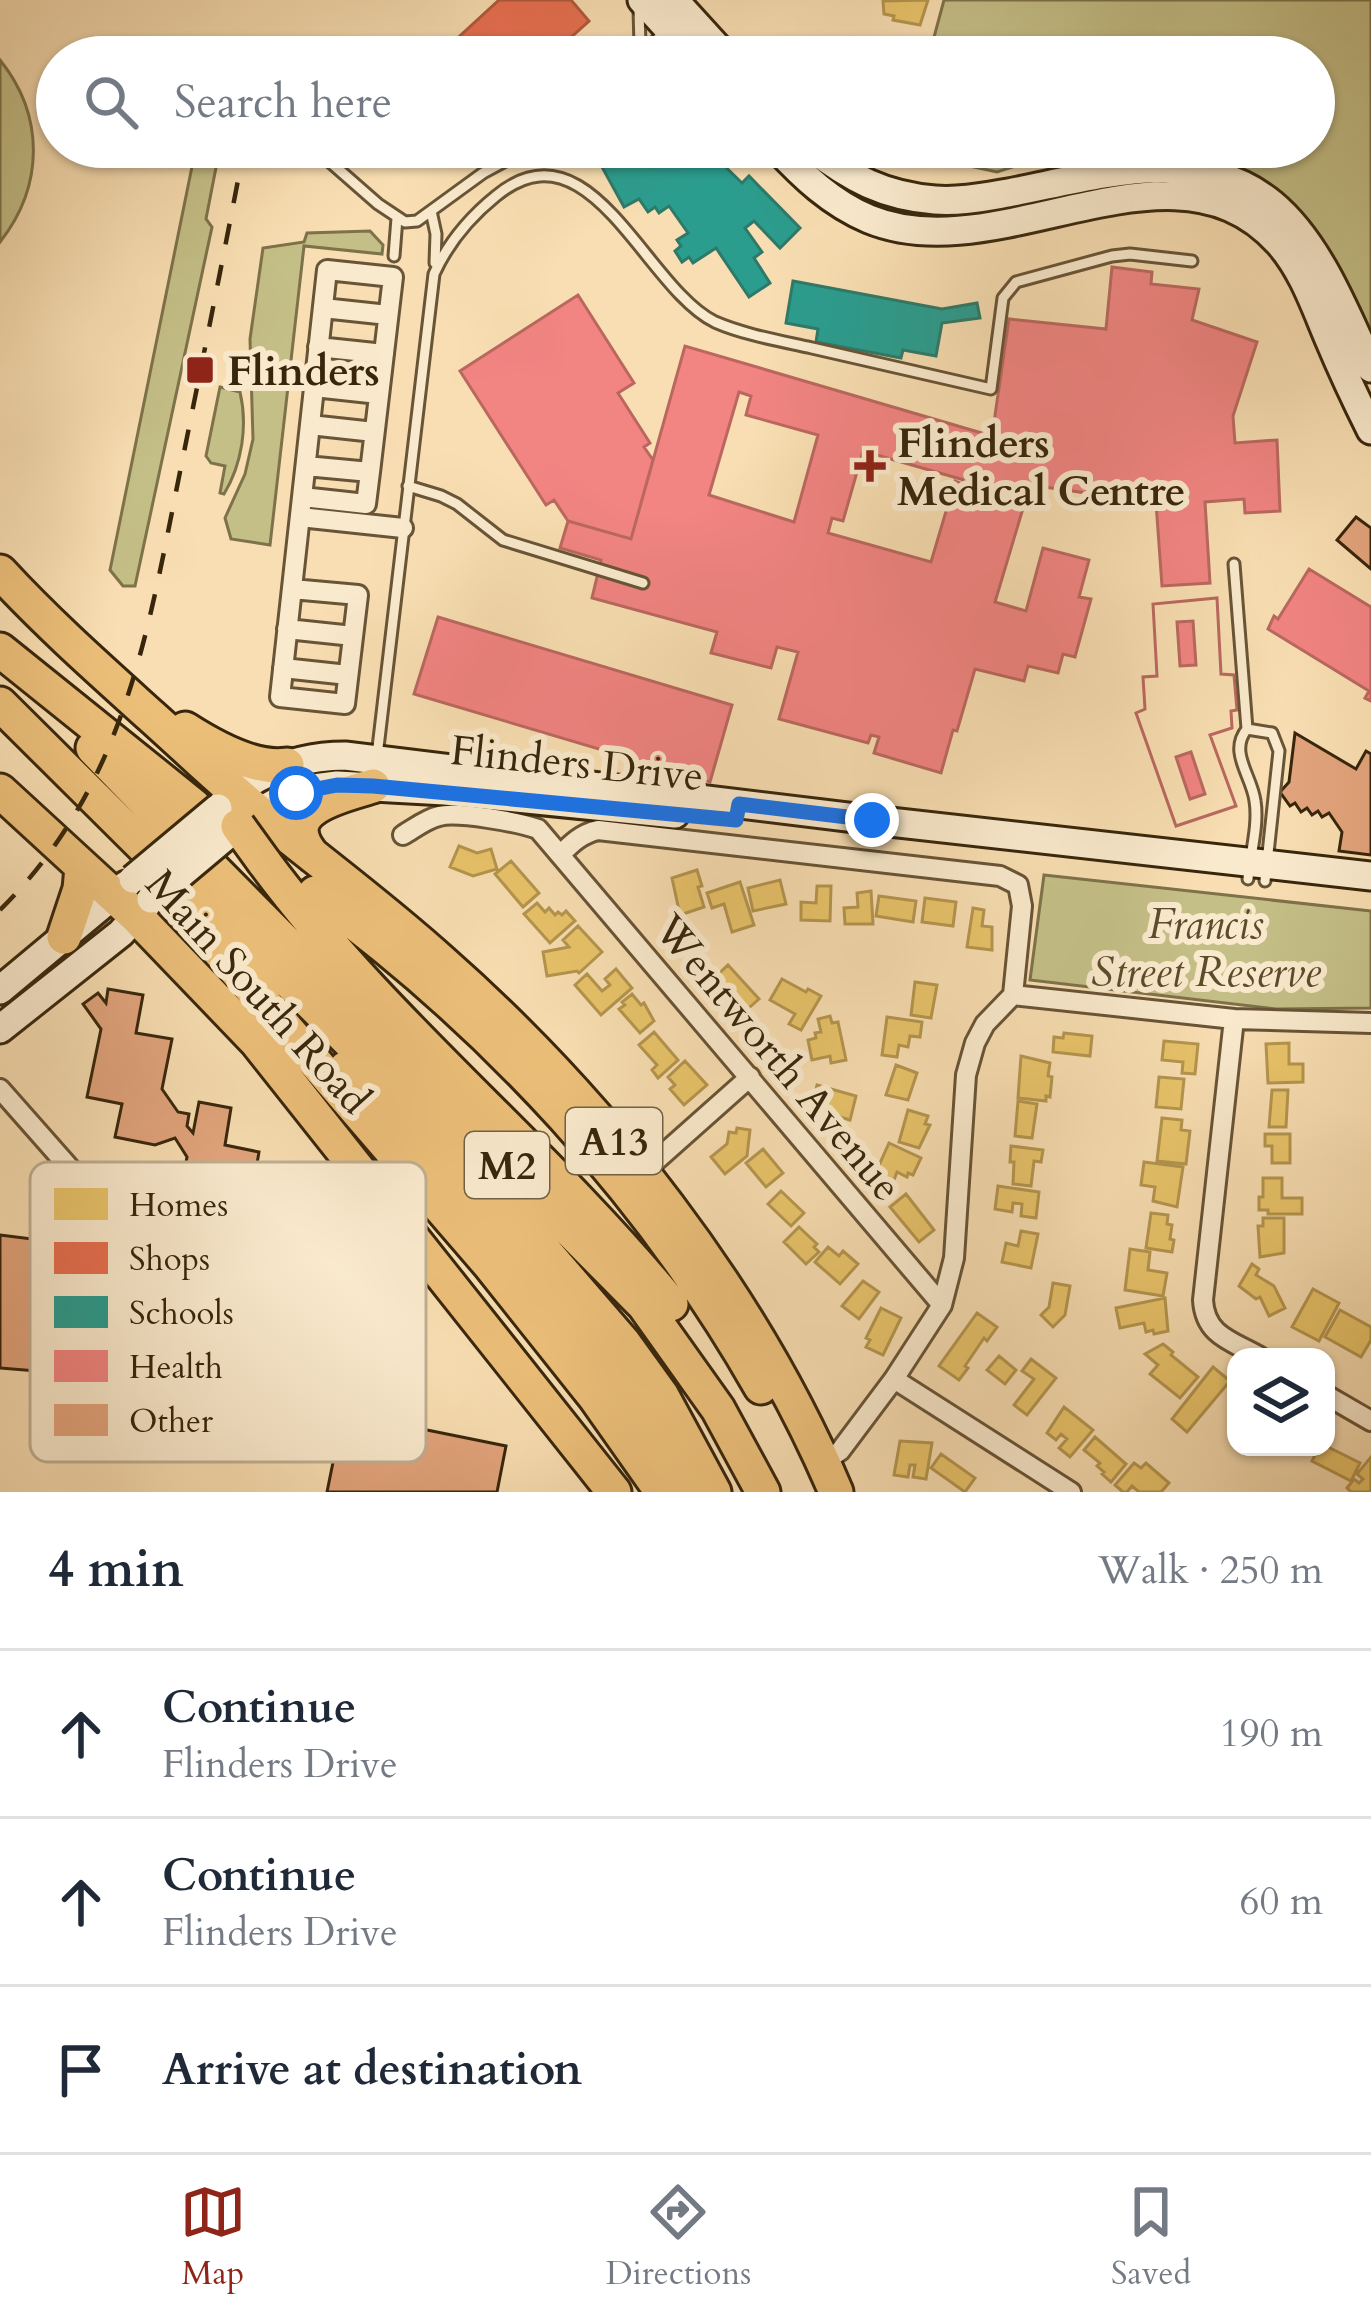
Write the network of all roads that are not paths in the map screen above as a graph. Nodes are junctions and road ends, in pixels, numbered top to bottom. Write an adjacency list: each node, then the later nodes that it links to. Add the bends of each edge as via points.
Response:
1 (640, 0): 2 (street); 3 (lane)
2 (676, 14): 4 (street)
3 (641, 36)
4 (702, 36)
5 (338, 168): 12 (lane)
6 (492, 168): 11 (lane)
7 (797, 168): 25 (street, via 844,207 914,230 1001,226 1163,194 1225,204 1268,231 1296,265)
8 (840, 168): 9 (street, via 885,190 940,201)
9 (1136, 168)
10 (1136, 168): 20 (street, via 1224,177 1269,202 1305,239)
11 (431, 211): 12 (lane, via 417,221); 15 (lane)
12 (397, 218): 13 (lane)
13 (394, 256): 16 (street)
14 (1192, 261): 15 (lane, via 1112,256 1016,282 1003,298 991,389 718,323 566,178 511,184 460,231)
15 (434, 274): 31 (lane)
16 (393, 277): 17 (street, via 327,270); 18 (street)
17 (323, 308): 18 (street); 19 (street)
18 (388, 316): 21 (street)
19 (318, 347): 21 (street); 23 (street)
20 (1365, 347): 22 (street)
21 (384, 354): 24 (street)
22 (1371, 368)
23 (314, 387): 24 (street); 26 (street)
24 (379, 394): 28 (street)
25 (1361, 396): 27 (street)
26 (310, 425): 28 (street); 29 (street)
27 (1371, 430)
28 (374, 432): 30 (street)
29 (306, 466): 30 (street); 32 (street)
30 (370, 472): 32 (street, via 366,504)
31 (408, 486): 33 (lane); 36 (lane, via 457,504 503,540)
32 (301, 507): 33 (street); 37 (street)
33 (403, 528): 46 (lane)
34 (1234, 564): 45 (lane)
35 (0, 572): 41 (highway, Main South Road / A13)
36 (643, 583)
37 (292, 589): 38 (street); 39 (street, via 358,596)
38 (287, 628): 39 (street); 42 (street)
39 (353, 636): 43 (street)
40 (0, 651): 53 (highway, M2)
41 (82, 654): 53 (highway, Main South Road / A13); 53 (highway, via 203,740 264,766)
42 (283, 668): 43 (street); 43 (street, via 280,697 301,700 345,704)
43 (348, 675)
44 (0, 704): 53 (highway, M2, via 74,776)
45 (1246, 729): 57 (lane, via 1238,746 1256,803); 57 (lane, via 1278,743)
46 (375, 772): 48 (street, Flinders Drive); 49 (street, Flinders Drive); 53 (street, Flinders Drive, via 334,756); 55 (highway, via 310,811 302,833)
47 (0, 791): 56 (highway, Main South Road / A13)
48 (528, 800): 50 (street, Flinders Drive); 51 (street)
49 (738, 805): 50 (street, Flinders Drive); 57 (street, Flinders Drive)
50 (666, 826): 54 (street, via 587,833); 63 (street, via 1013,881 1022,899)
51 (538, 830): 52 (street, via 447,814); 54 (street, Wentworth Avenue)
52 (403, 835)
53 (206, 841): 55 (highway, Main South Road / A13); 56 (highway, Main South Road / A13); 60 (highway); 61 (street); 66 (street, via 121,933); 67 (highway, Main South Road / A13); 73 (highway); 87 (highway); 88 (highway, M2, via 294,986 517,1219 636,1360); 89 (highway, M2, via 644,1305 718,1409)
54 (560, 855): 68 (street, Wentworth Avenue)
55 (313, 856): 75 (highway, Main South Road / A13, via 444,963)
56 (82, 867): 61 (highway)
57 (1257, 871): 58 (street, Flinders Drive); 59 (street, Flinders Drive)
58 (1371, 875)
59 (1371, 894)
60 (306, 901): 83 (highway, via 393,953 578,1134 652,1222); 90 (highway, via 358,977 626,1249 699,1342)
61 (64, 937): 62 (street)
62 (0, 989)
63 (1013, 995): 64 (street); 78 (street, via 985,1024 966,1075 954,1258)
64 (1234, 1019): 65 (street); 79 (street, via 1203,1300 1212,1330)
65 (1371, 1022)
66 (0, 1029)
67 (256, 1041): 71 (highway, Main South Road / A13); 72 (highway)
68 (750, 1077): 75 (street); 78 (street, Wentworth Avenue)
69 (0, 1089): 70 (street)
70 (65, 1162)
71 (352, 1162)
72 (369, 1162)
73 (421, 1162)
74 (426, 1169): 86 (highway)
75 (641, 1173): 83 (highway, Main South Road / A13, via 747,1319 790,1394)
76 (426, 1226): 85 (highway)
77 (426, 1255): 84 (highway, Main South Road / A13)
78 (942, 1305): 80 (street)
79 (1244, 1348)
80 (894, 1378): 83 (street); 91 (street)
81 (1335, 1400): 82 (street)
82 (1371, 1420)
83 (825, 1482)
84 (614, 1492)
85 (644, 1492)
86 (662, 1492)
87 (696, 1492)
88 (713, 1492)
89 (763, 1492)
90 (781, 1492)
91 (1071, 1492)

